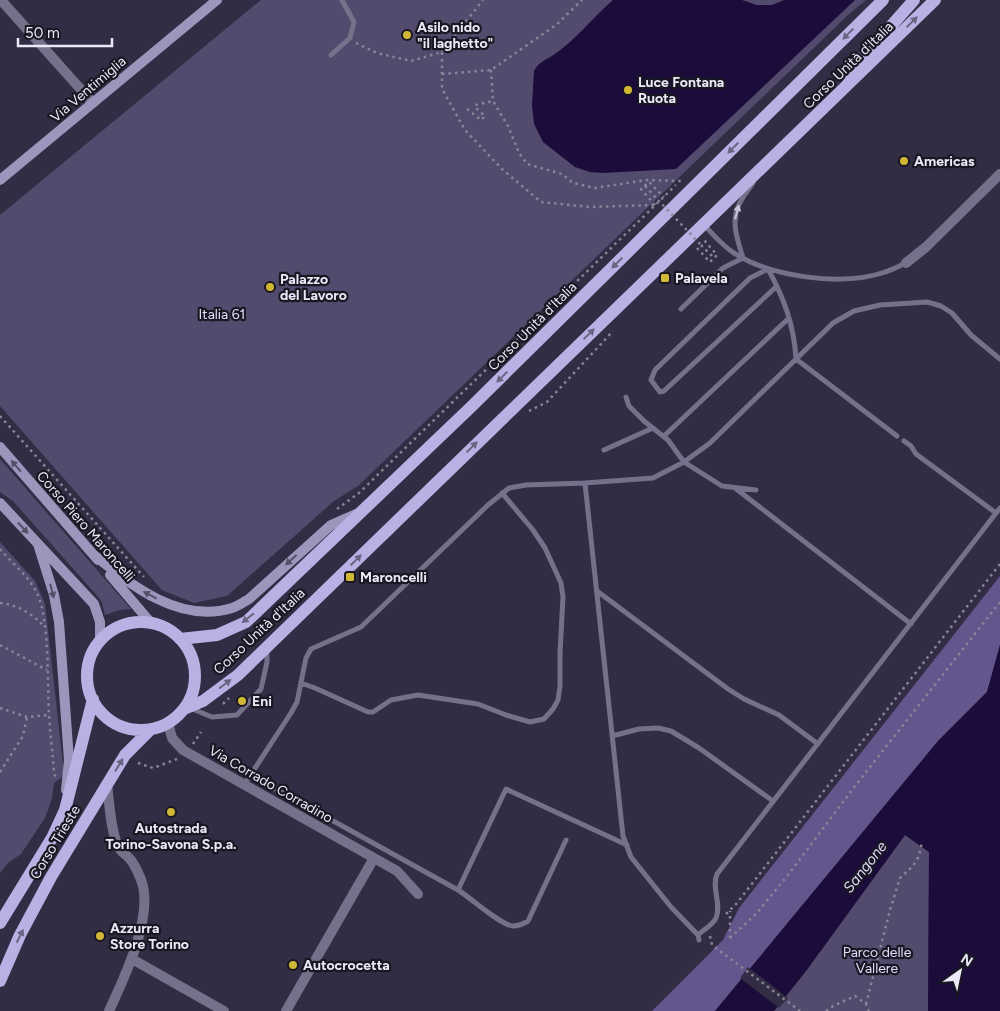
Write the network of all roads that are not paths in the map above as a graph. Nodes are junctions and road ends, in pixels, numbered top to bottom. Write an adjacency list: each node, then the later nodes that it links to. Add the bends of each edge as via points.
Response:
1 (1, 0): 8 (street)
2 (217, 0): 8 (main road, Via Ventimiglia)
3 (342, 0): 7 (lane, via 354,22 350,38)
4 (883, 0): 36 (main road, Corso Unità d'Italia, one-way to 36)
5 (914, 0): 9 (main road, Corso Unità d'Italia)
6 (935, 0): 9 (main road, Corso Unità d'Italia, one-way to 6)
7 (331, 55)
8 (93, 103): 12 (main road, Via Ventimiglia)
9 (802, 130): 10 (main road, Corso Unità d'Italia)
10 (760, 170): 13 (main road, Corso Unità d'Italia); 14 (lane, one-way to 10, via 737,239 735,216 740,201)
11 (1000, 174): 15 (street)
12 (0, 180)
13 (702, 224): 14 (lane, via 720,242); 44 (main road, Corso Unità d'Italia, one-way to 13)
14 (744, 258): 16 (lane); 18 (lane, via 723,268)
15 (906, 263): 16 (lane, via 860,278 803,277)
16 (768, 269): 17 (lane); 17 (lane, via 750,278 655,370 651,380 660,392)
17 (777, 286): 19 (lane)
18 (681, 309)
19 (789, 318): 20 (lane); 24 (lane)
20 (796, 359): 21 (lane, via 833,323 854,311 907,302 927,302 947,309 971,336); 25 (lane); 29 (lane, via 710,443)
21 (1000, 359)
22 (626, 397): 23 (lane, via 629,406)
23 (653, 428): 24 (lane); 28 (lane)
24 (664, 436): 29 (lane)
25 (897, 436)
26 (904, 441): 35 (lane, via 916,454)
27 (0, 447): 38 (main road, Corso Piero Maroncelli, one-way to 27)
28 (604, 450)
29 (684, 462): 30 (lane, via 653,478); 31 (lane, via 722,486)
30 (585, 483): 33 (lane, via 526,484); 39 (lane)
31 (736, 488): 32 (lane); 41 (lane)
32 (756, 490)
33 (502, 493): 45 (lane, via 361,627 311,649); 45 (lane, via 545,548 561,584 560,686 558,700 544,719 530,722 478,704 418,695 391,700 368,712)
34 (0, 504): 37 (main road, one-way to 37)
35 (998, 511): 41 (lane)
36 (360, 513): 38 (main road, one-way to 38, via 331,525 249,599 233,608 209,612 185,610 155,598 128,583); 42 (main road, Corso Unità d'Italia, one-way to 42, via 246,622 216,635)
37 (38, 544): 43 (main road, via 94,604 100,622); 56 (main road, one-way to 56, via 59,622 69,760)
38 (94, 555): 40 (main road, Corso Piero Maroncelli)
39 (597, 591): 50 (lane); 51 (lane, via 728,689 779,715)
40 (151, 623): 42 (main road, via 166,628); 43 (main road, via 132,623 115,629)
41 (911, 624): 51 (lane)
42 (180, 639): 47 (main road, via 189,650 195,672)
43 (100, 641): 46 (main road, via 88,667)
44 (266, 647): 47 (main road, Corso Unità d'Italia, one-way to 44, via 238,674); 47 (lane, via 268,662 261,689 237,715 212,717)
45 (301, 684): 52 (lane, via 292,713)
46 (93, 699): 49 (main road, via 116,724 138,730); 56 (main road, Corso Trieste)
47 (187, 708): 48 (main road)
48 (168, 723): 49 (main road); 54 (street, Via Corrado Corradino, via 172,738 183,750)
49 (151, 729): 53 (main road, Corso Trieste, one-way to 49, via 125,755)
50 (612, 736): 55 (lane, via 639,729 671,730); 58 (lane)
51 (818, 744): 55 (lane)
52 (250, 775): 54 (lane); 60 (lane)
53 (108, 784): 63 (street, via 113,830 119,848 131,859 143,886 144,904); 64 (main road, Corso Trieste, one-way to 53, via 51,877)
54 (244, 785): 59 (street, Via Corrado Corradino)
55 (773, 801): 58 (lane, via 717,874 714,881 716,918 699,938 631,857)
56 (65, 810): 62 (main road, Corso Trieste, via 52,838)
57 (566, 840): 60 (lane, via 528,921 520,925 511,926 501,921)
58 (627, 845): 60 (lane, via 506,789)
59 (374, 858): 61 (street, Via Corrado Corradino, via 397,871); 67 (street)
60 (458, 890)
61 (418, 894)
62 (0, 923)
63 (132, 959): 65 (street); 66 (street)
64 (0, 981)
65 (109, 1011)
66 (224, 1011)
67 (286, 1011)

